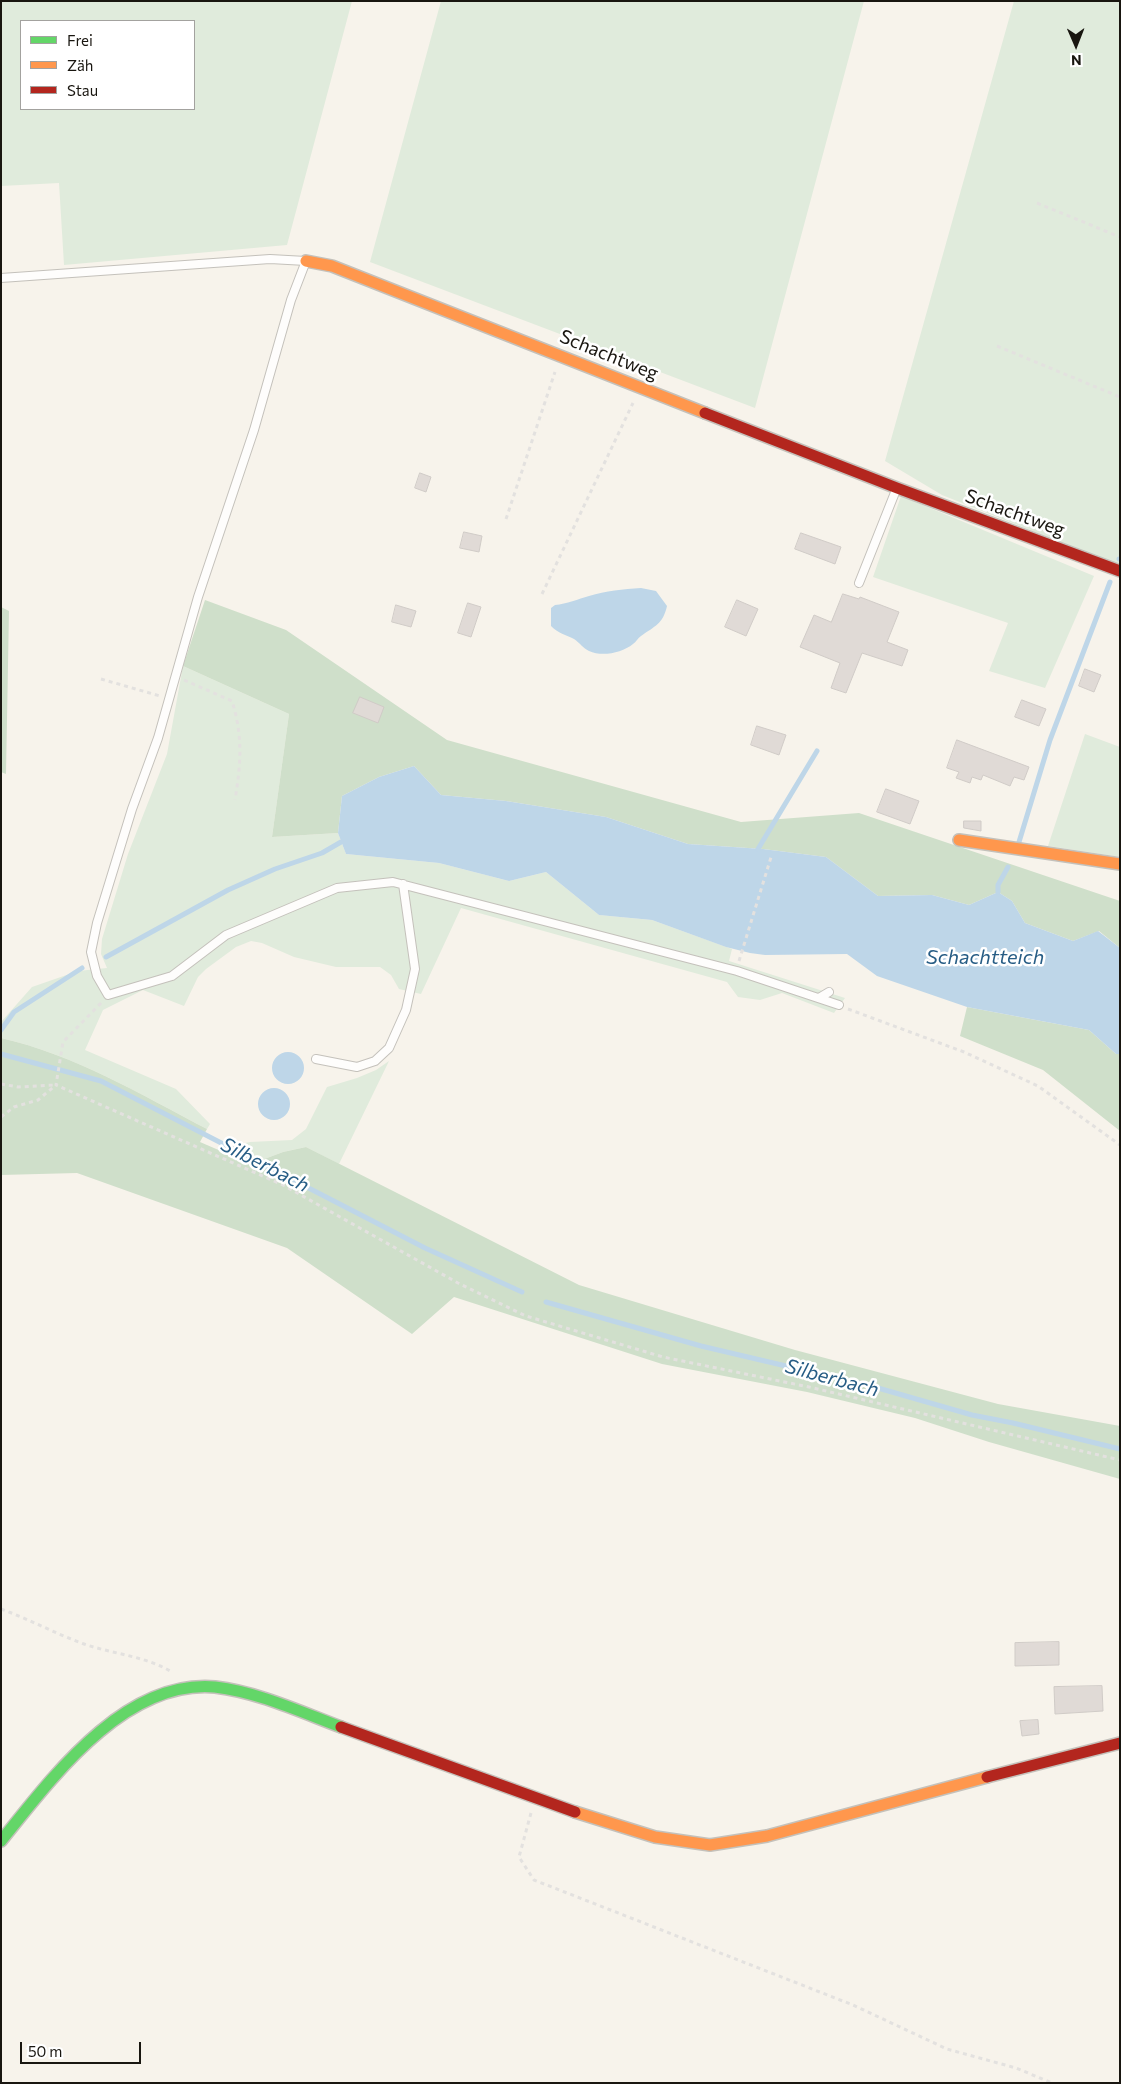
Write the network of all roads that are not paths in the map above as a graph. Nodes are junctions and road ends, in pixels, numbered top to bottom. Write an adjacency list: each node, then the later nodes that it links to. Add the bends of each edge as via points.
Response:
1 (306, 262): 2 (lane, via 270,259); 3 (street, Schachtweg, via 332,266); 8 (lane, via 291,300 254,430 198,596 158,738 97,923 91,952 97,976 108,995 172,976 226,935 337,888 392,882)
2 (1, 278)
3 (897, 488): 4 (street, Schachtweg); 5 (lane)
4 (1120, 571)
5 (860, 582)
6 (959, 840): 7 (street)
7 (1120, 864)
8 (403, 884): 10 (lane, via 736,971); 12 (lane, via 415,969 406,1010 389,1048 376,1061 357,1067)
9 (829, 992): 10 (lane)
10 (818, 998): 11 (lane)
11 (838, 1005)
12 (316, 1059)
13 (1120, 1743): 14 (street, via 767,1836 710,1845 655,1837 606,1823 264,1699 200,1687 152,1698 99,1733 64,1766)
14 (1, 1841)

